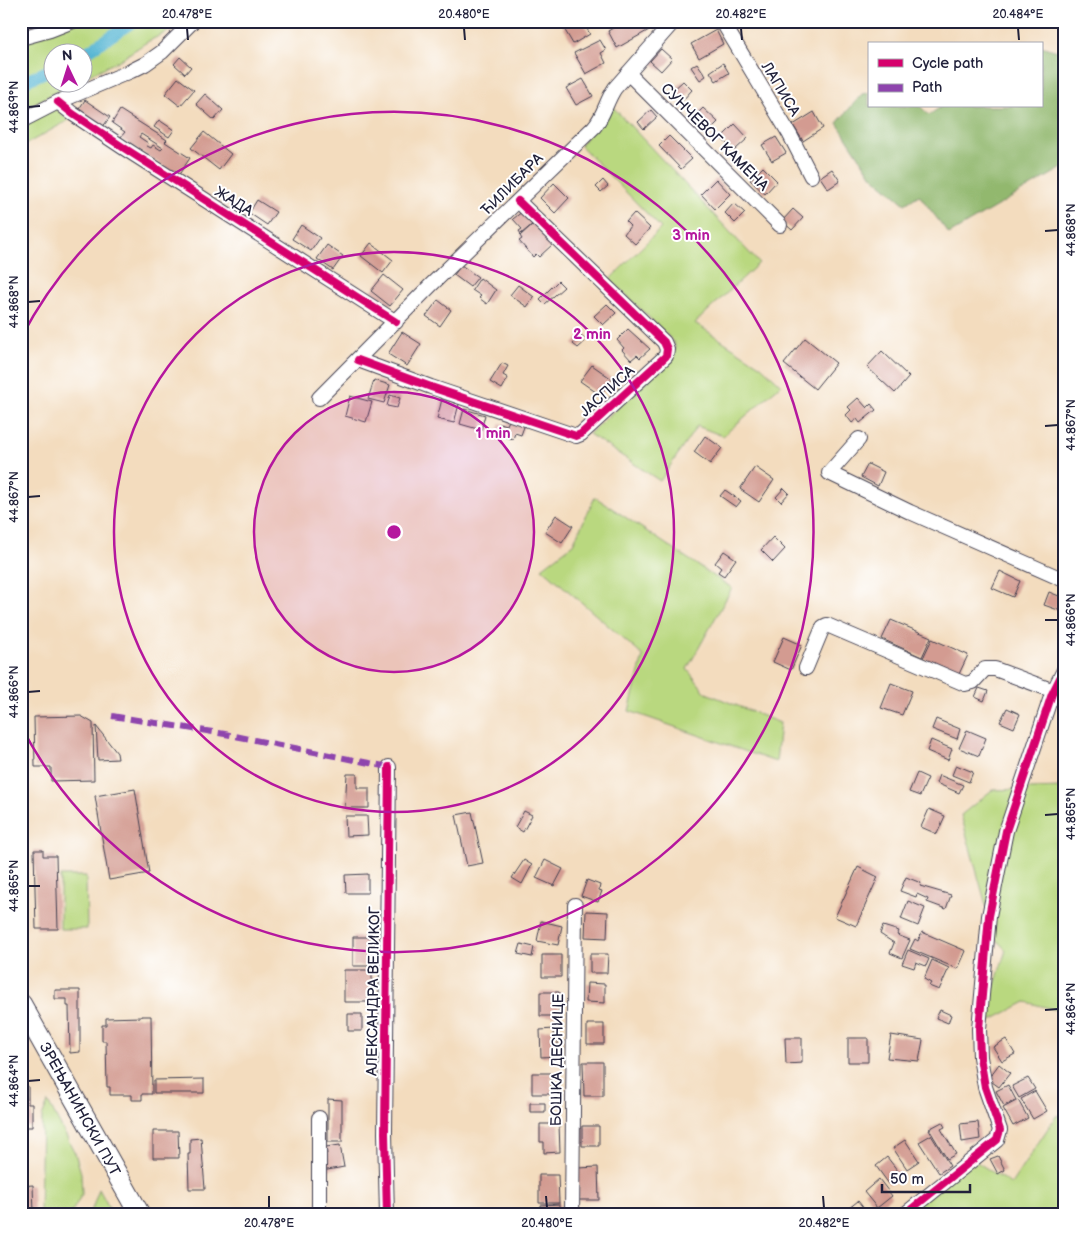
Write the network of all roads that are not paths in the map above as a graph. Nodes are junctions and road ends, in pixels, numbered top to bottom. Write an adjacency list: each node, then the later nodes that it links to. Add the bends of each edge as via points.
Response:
1 (73, 21): 5 (street)
2 (193, 21): 7 (street, via 145,64)
3 (674, 21): 6 (street, ЋИЛИБАРА)
4 (722, 21): 9 (street, ЛАПИСА)
5 (21, 38)
6 (628, 73): 10 (street, ЋИЛИБАРА, via 607,100 598,122); 11 (street, СУНЧЕВОГ КАМЕНА)
7 (58, 102): 8 (street); 12 (street, ЖАДА, via 124,148)
8 (21, 122)
9 (811, 176)
10 (518, 201): 12 (street, ЋИЛИБАРА); 13 (street, ЈАСПИСА, via 664,342 666,356 576,436)
11 (780, 225)
12 (396, 322): 13 (street, ЋИЛИБАРА)
13 (358, 360): 14 (street)
14 (318, 398)
15 (859, 439): 16 (street, via 829,473)
16 (1064, 580)
17 (806, 668): 19 (street, via 823,627 827,625 965,684 973,682 985,669 995,669)
18 (1064, 670): 19 (street)
19 (1054, 691): 30 (street, via 1006,831 989,916 979,1029 980,1057 984,1087 1000,1130 997,1140)
20 (389, 768): 28 (street, АЛЕКСАНДРА ВЕЛИКОГ)
21 (575, 905): 29 (street, БОШКА ДЕСНИЦЕ)
22 (21, 1004): 26 (main road, ЗРЕЊАНИНСКИ ПУТ)
23 (21, 1031): 25 (main road, ЗРЕЊАНИНСКИ ПУТ)
24 (319, 1118): 27 (street)
25 (125, 1215)
26 (140, 1215)
27 (319, 1215)
28 (387, 1215)
29 (572, 1215)
30 (904, 1215)

